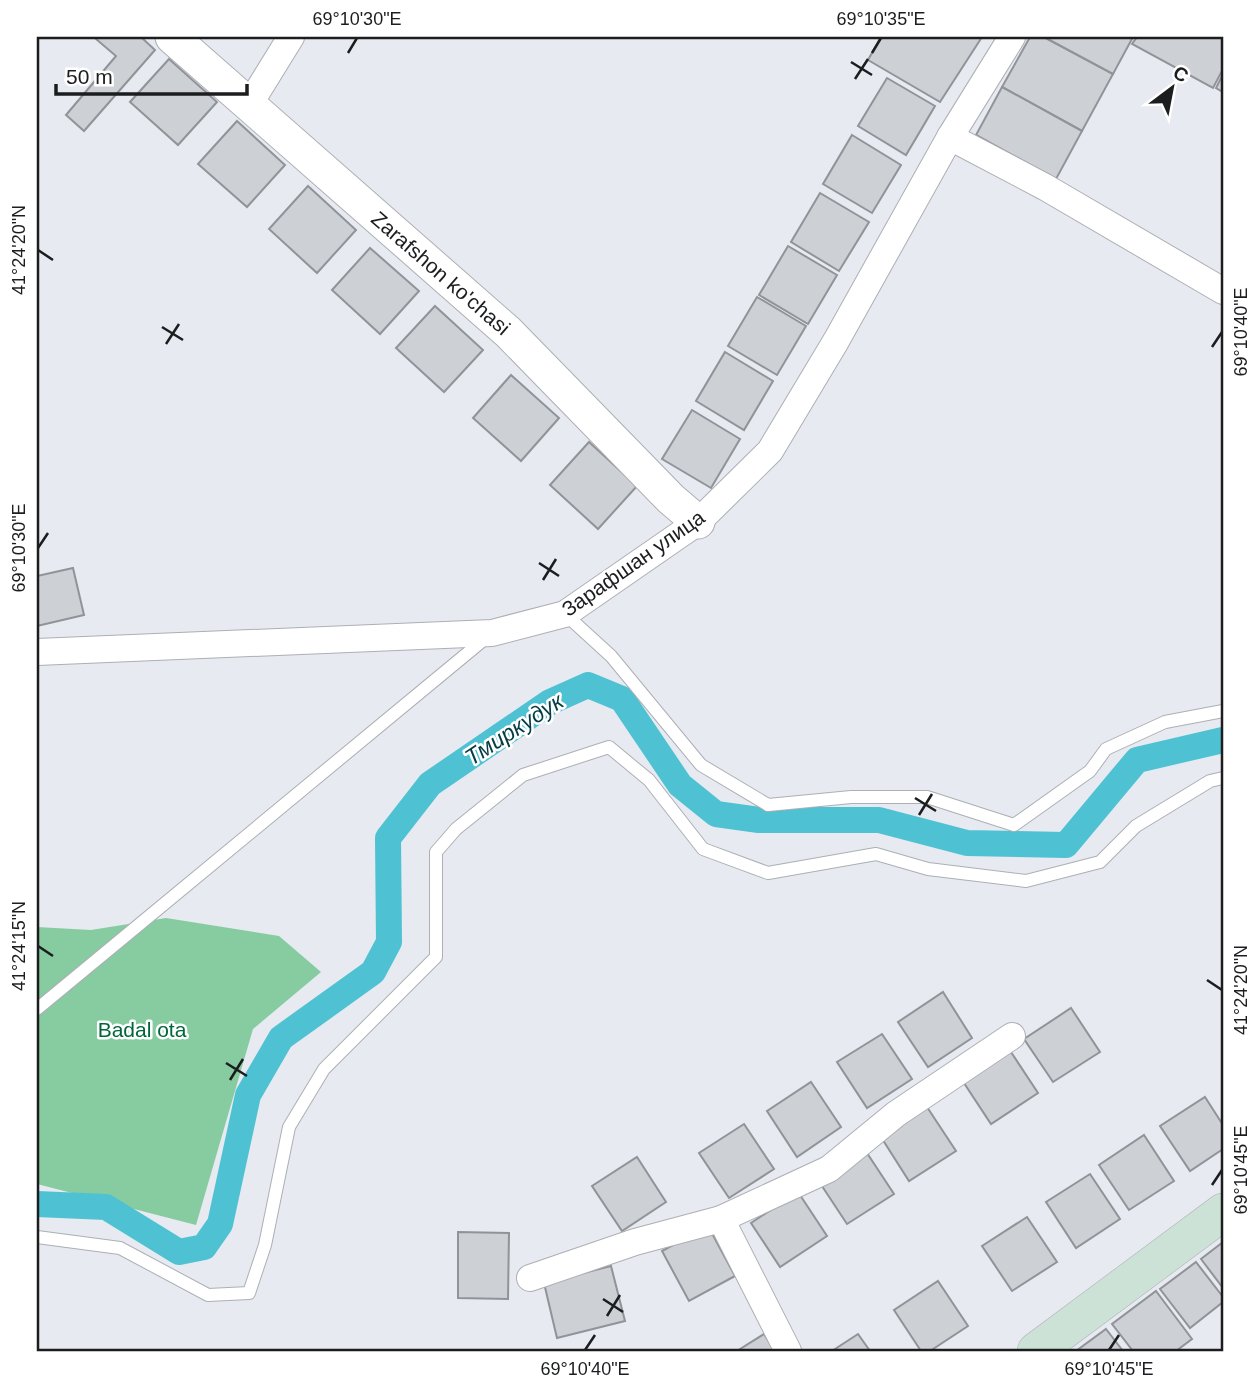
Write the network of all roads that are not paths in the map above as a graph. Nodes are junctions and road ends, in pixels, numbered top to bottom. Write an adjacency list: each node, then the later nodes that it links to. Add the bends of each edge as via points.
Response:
1 (172, 37): 4 (street, Zarafshon ko'chasi)
2 (291, 37): 4 (street)
3 (1012, 37): 5 (street, Зарафшан улица)
4 (249, 105): 7 (street, Zarafshon ko'chasi, via 509,332)
5 (950, 137): 6 (street); 7 (street, Зарафшан улица, via 769,452)
6 (1223, 291)
7 (698, 523): 8 (street, Зарафшан улица)
8 (565, 614): 9 (street, Зарафшан улица); 11 (lane, via 611,656 701,765 768,805 851,797 927,797 1014,825 1090,771 1106,750 1165,722)
9 (492, 633): 10 (street, Зарафшан улица); 13 (lane)
10 (37, 652)
11 (1223, 711)
12 (1223, 778): 17 (lane, via 1210,781 1136,826 1100,862 1026,881 928,869 876,855 768,873 703,849 649,780 608,747 523,775 456,829 436,852 436,957 324,1069 289,1127 265,1245 250,1293 208,1295 120,1248)
13 (37, 1009)
14 (1012, 1036): 16 (street, via 896,1114 829,1170)
15 (1223, 1212): 20 (main road)
16 (721, 1219): 18 (street); 19 (street)
17 (37, 1237)
18 (530, 1278)
19 (788, 1351)
20 (1037, 1351)

